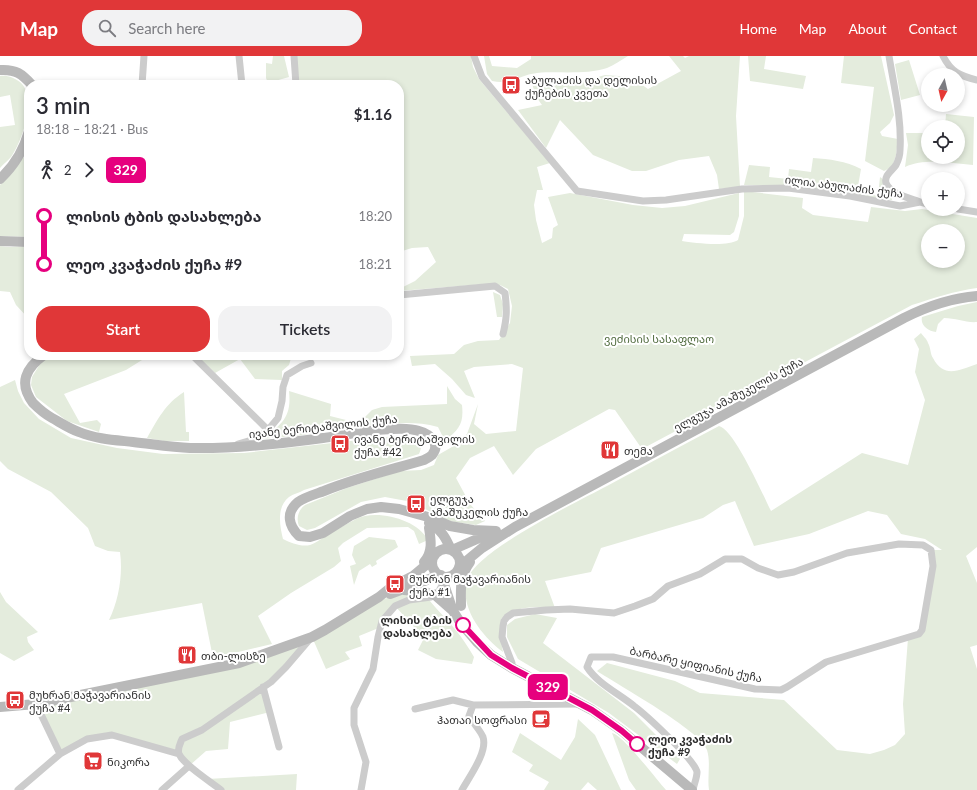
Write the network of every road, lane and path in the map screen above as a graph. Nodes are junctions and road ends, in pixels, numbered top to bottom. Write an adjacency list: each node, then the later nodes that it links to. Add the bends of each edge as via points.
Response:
1 (144, 56): 9 (street)
2 (239, 56): 10 (street)
3 (294, 56): 11 (street)
4 (474, 56): 15 (street, ილია აბულაძის ქუჩა, via 482,77 577,191 643,201 742,189 788,188 900,206)
5 (889, 56): 15 (street, via 901,126 900,152 897,163 886,176 887,184 895,192)
6 (943, 56): 12 (street, via 951,69 959,75)
7 (0, 70): 8 (main road, via 17,72)
8 (27, 80)
9 (142, 80)
10 (241, 80)
11 (296, 80)
12 (977, 80)
13 (24, 143): 14 (main road, via 15,162)
14 (0, 179)
15 (920, 202)
16 (965, 210): 17 (street)
17 (977, 212)
18 (0, 241): 19 (main road)
19 (24, 242)
20 (404, 295): 22 (street, via 495,286 505,293 507,307)
21 (977, 296): 30 (main road, ელგუჯა ამაშუკელის ქუჩა, via 943,302 916,312)
22 (503, 334)
23 (38, 360): 27 (main road, ივანე ბერიტაშვილის ქუჩა, via 28,370 26,392 44,413 79,432 100,438 177,447)
24 (197, 360): 26 (street)
25 (311, 363): 26 (street, via 287,375 278,418)
26 (268, 430): 27 (street, via 255,439)
27 (224, 447): 28 (main road, ივანე ბერიტაშვილის ქუჩა, via 389,430 418,430 429,435 434,441 432,455 424,460 305,498 292,509 290,525 300,536 310,537 323,533 367,509 389,508)
28 (411, 514): 29 (main road); 30 (main road, via 428,517 450,526); 31 (main road, via 439,529)
29 (429, 528): 32 (main road, via 436,541); 35 (main road, via 429,554)
30 (500, 533): 31 (main road); 33 (main road); 37 (main road, via 464,572)
31 (451, 550): 32 (main road, via 440,550); 33 (main road, via 459,557)
32 (434, 557): 34 (main road, via 434,569); 35 (main road)
33 (458, 570): 34 (main road); 37 (main road)
34 (441, 578): 35 (main road); 36 (street); 37 (main road)
35 (402, 585): 36 (main road); 38 (main road)
36 (434, 595): 37 (main road); 53 (street, via 395,606 382,621 373,669 354,708 354,725 366,762)
37 (457, 609): 39 (main road, via 471,634 491,655)
38 (312, 637): 40 (street, via 286,667); 41 (main road, via 240,663)
39 (512, 668): 42 (main road); 55 (street, ბარბარე ყიფიანის ქუჩა, via 502,632 504,621 513,613 570,609 614,613 652,599 668,586 700,574 725,559 742,559 778,575 794,572 847,553 899,544 923,545 931,550 933,566 922,630 918,634 826,662 781,690 755,689 613,658 591,657 587,667 593,676 634,706 685,753 697,771)
40 (263, 687): 46 (street); 48 (street, via 202,730 182,739)
41 (36, 704): 44 (main road); 47 (street)
42 (580, 704): 43 (street); 55 (main road, via 622,731)
43 (473, 705): 45 (street, via 453,700); 54 (street, via 469,716 483,738 483,752)
44 (0, 706)
45 (415, 709)
46 (279, 747)
47 (60, 754): 48 (street, via 87,739 112,736); 50 (street)
48 (179, 754): 49 (street)
49 (189, 766): 51 (street); 52 (street)
50 (18, 790)
51 (162, 790)
52 (221, 790)
53 (361, 790)
54 (462, 790)
55 (692, 790)

